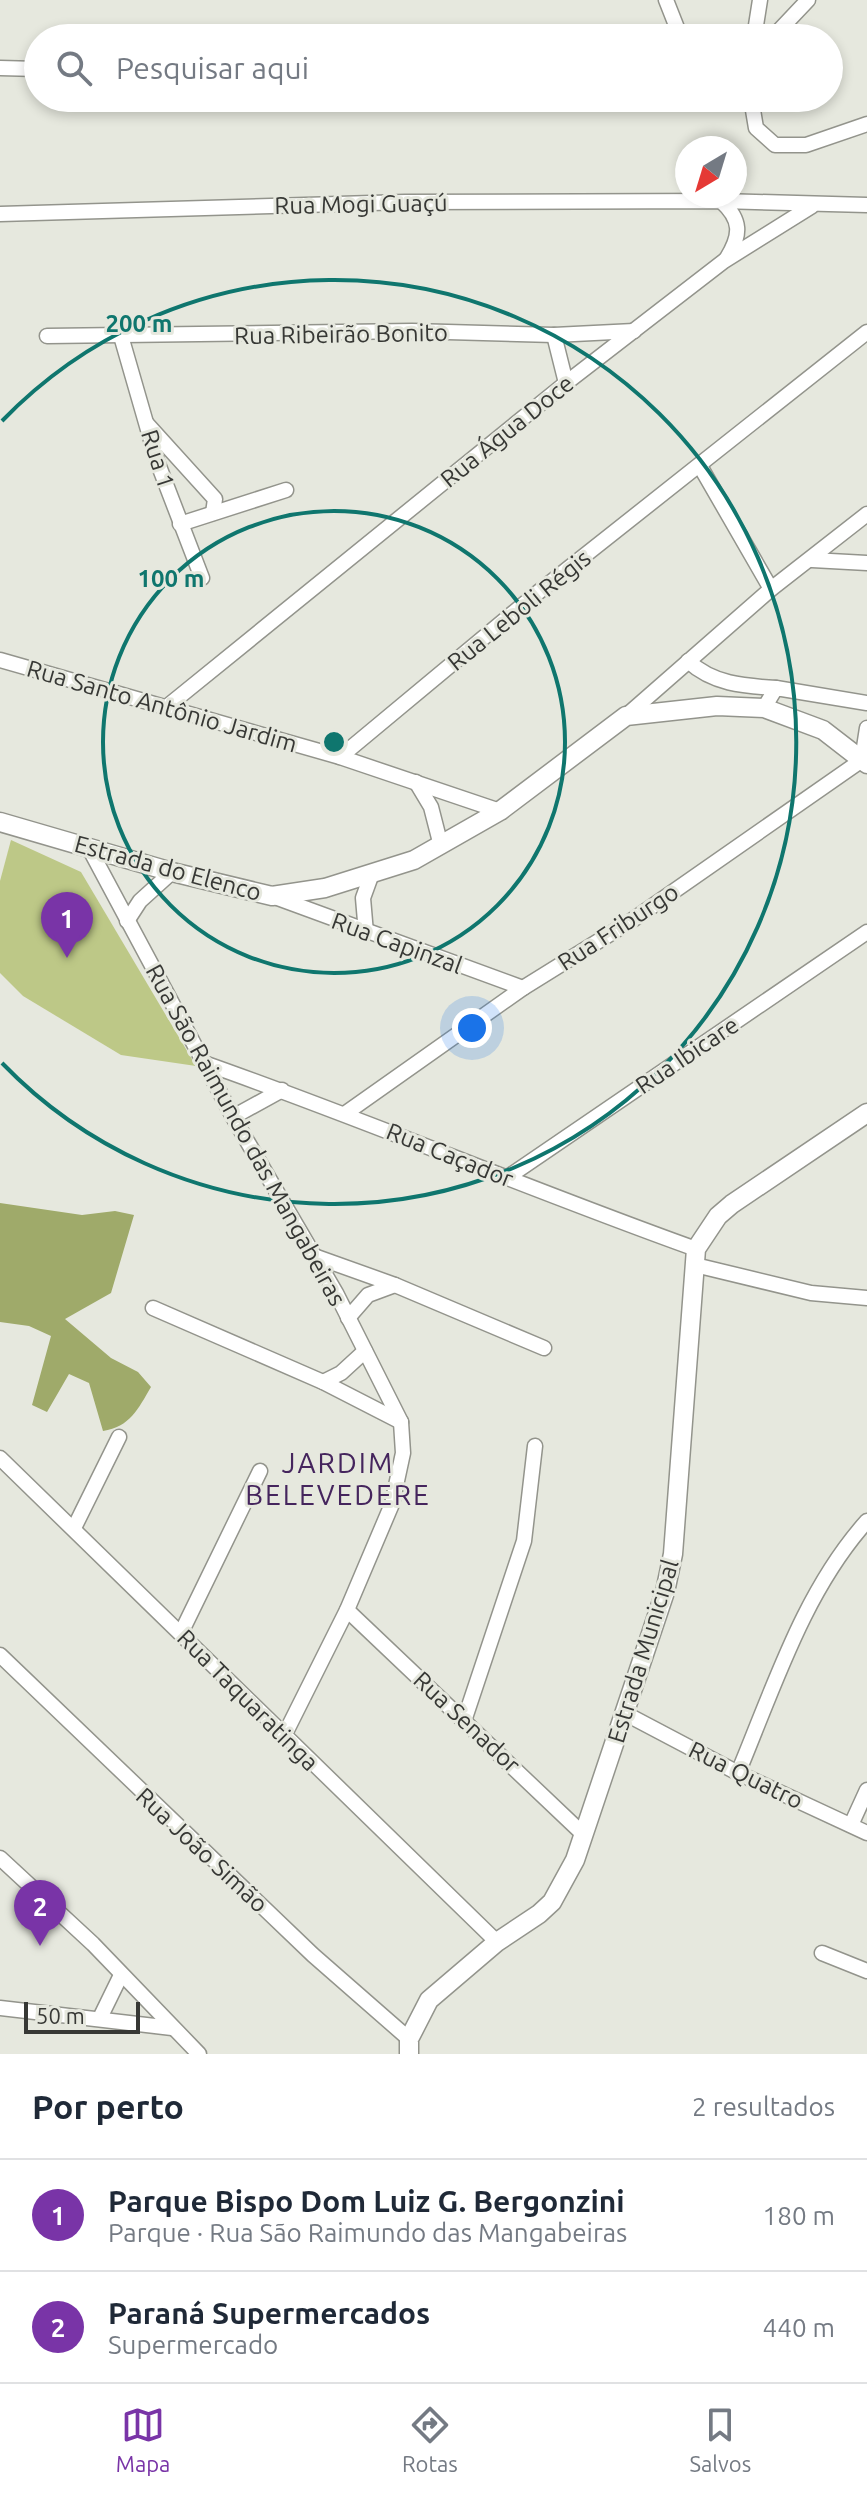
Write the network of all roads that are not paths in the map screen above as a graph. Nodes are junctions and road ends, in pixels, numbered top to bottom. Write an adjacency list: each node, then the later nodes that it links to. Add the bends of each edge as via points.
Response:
1 (666, 0): 4 (street)
2 (760, 0): 5 (street)
3 (808, 0): 6 (street)
4 (675, 24)
5 (756, 24)
6 (785, 24)
7 (0, 68): 8 (street)
8 (24, 69)
9 (752, 112): 10 (street, via 756,128 775,145 806,145)
10 (867, 124)
11 (675, 201): 16 (street, Rua Mogi Guaçú, via 405,202)
12 (747, 202): 14 (street, Rua Mogi Guaçú)
13 (867, 205): 14 (street)
14 (812, 206): 17 (street, Rua Água Doce)
15 (728, 208): 17 (street, via 739,234)
16 (0, 214)
17 (724, 261): 18 (street, Rua Água Doce)
18 (635, 331): 20 (street, Rua Ribeirão Bonito); 23 (street, Rua Água Doce)
19 (867, 332): 25 (street)
20 (554, 335): 22 (street, Rua Ribeirão Bonito, via 412,331); 23 (street)
21 (47, 336): 22 (street, Rua Ribeirão Bonito)
22 (121, 336): 24 (street, Rua 1)
23 (566, 383): 38 (street, Rua Água Doce)
24 (146, 423): 27 (street, via 207,487 215,499); 29 (street, Rua 1)
25 (700, 466): 33 (street); 42 (street, Rua Leboli Régis)
26 (286, 490): 27 (street)
27 (213, 513): 29 (street)
28 (867, 514): 30 (street, Estrada do Elenco)
29 (180, 524): 32 (street, Rua 1)
30 (812, 560): 31 (street); 33 (street, Estrada do Elenco)
31 (867, 563)
32 (202, 578)
33 (771, 589): 35 (street, Estrada do Elenco)
34 (0, 660): 38 (street, Rua Santo Antônio Jardim)
35 (688, 661): 36 (street, via 730,684); 40 (street, Estrada do Elenco)
36 (776, 688): 37 (street); 39 (street)
37 (867, 703)
38 (169, 705): 42 (street, Rua Santo Antônio Jardim)
39 (764, 708): 40 (street, via 717,706); 43 (street, via 823,730)
40 (626, 716): 45 (street, Estrada do Elenco)
41 (867, 728): 43 (street)
42 (340, 757): 44 (street, Rua Santo Antônio Jardim)
43 (865, 762): 55 (street, Rua Friburgo)
44 (416, 782): 45 (street, Rua Santo Antônio Jardim); 47 (street, via 431,807)
45 (500, 811): 47 (street, Estrada do Elenco)
46 (0, 822): 48 (street, Estrada do Elenco)
47 (441, 846): 50 (street, Estrada do Elenco)
48 (89, 848): 49 (street, Estrada do Elenco); 52 (street, Rua São Raimundo das Mangabeiras)
49 (172, 872): 51 (street, Estrada do Elenco); 52 (street)
50 (371, 876): 51 (street, Estrada do Elenco); 54 (street, via 363,898)
51 (272, 896): 54 (street, Rua Capinzal)
52 (127, 921): 56 (street, Rua São Raimundo das Mangabeiras)
53 (867, 932): 61 (street, Rua Ibicare)
54 (366, 933): 55 (street, Rua Capinzal)
55 (523, 988): 58 (street, Rua Friburgo)
56 (204, 1063): 57 (street, Rua Caçador); 60 (street, Rua São Raimundo das Mangabeiras)
57 (282, 1090): 58 (street, Rua Caçador); 60 (street)
58 (346, 1113): 61 (street, Rua Caçador)
59 (867, 1113): 63 (street, Estrada Municipal, via 732,1204 718,1216)
60 (233, 1117): 62 (street, Rua São Raimundo das Mangabeiras)
61 (508, 1177): 63 (street, Rua Caçador)
62 (314, 1256): 64 (street); 67 (street, Rua São Raimundo das Mangabeiras)
63 (696, 1257): 65 (street, Rua Caçador, via 811,1293); 81 (street, Estrada Municipal, via 673,1554)
64 (395, 1285): 67 (street, via 368,1295); 68 (street)
65 (867, 1298)
66 (153, 1308): 70 (street)
67 (348, 1318): 69 (street, Rua São Raimundo das Mangabeiras)
68 (544, 1348)
69 (365, 1351): 70 (street); 71 (street, Rua São Raimundo das Mangabeiras)
70 (323, 1382): 71 (street)
71 (401, 1422): 78 (street, via 403,1453 392,1504)
72 (119, 1437): 77 (street)
73 (535, 1446): 82 (street, via 524,1541)
74 (0, 1458): 77 (street, Rua Taquaratinga)
75 (260, 1471): 79 (street)
76 (867, 1521): 84 (street, via 843,1551 799,1628)
77 (74, 1528): 79 (street, Rua Taquaratinga)
78 (347, 1610): 82 (street, Rua Senador); 83 (street)
79 (181, 1633): 83 (street, Rua Taquaratinga)
80 (0, 1655): 97 (street, Rua João Simão)
81 (626, 1714): 84 (street, Rua Quatro); 88 (street, Estrada Municipal)
82 (465, 1718): 88 (street, Rua Senador)
83 (284, 1736): 90 (street, Rua Taquaratinga)
84 (738, 1773): 86 (street, Rua Quatro)
85 (867, 1790): 86 (street)
86 (851, 1825): 87 (street, Rua Quatro)
87 (867, 1833)
88 (584, 1835): 90 (street, Estrada Municipal, via 552,1902)
89 (0, 1858): 93 (street)
90 (497, 1942): 97 (street, Estrada Municipal, via 429,2000)
91 (822, 1953): 92 (street)
92 (867, 1971)
93 (121, 1975): 95 (street); 96 (street)
94 (0, 2008): 95 (street)
95 (100, 2018): 96 (street)
96 (172, 2028): 98 (street)
97 (409, 2046)
98 (199, 2054)

